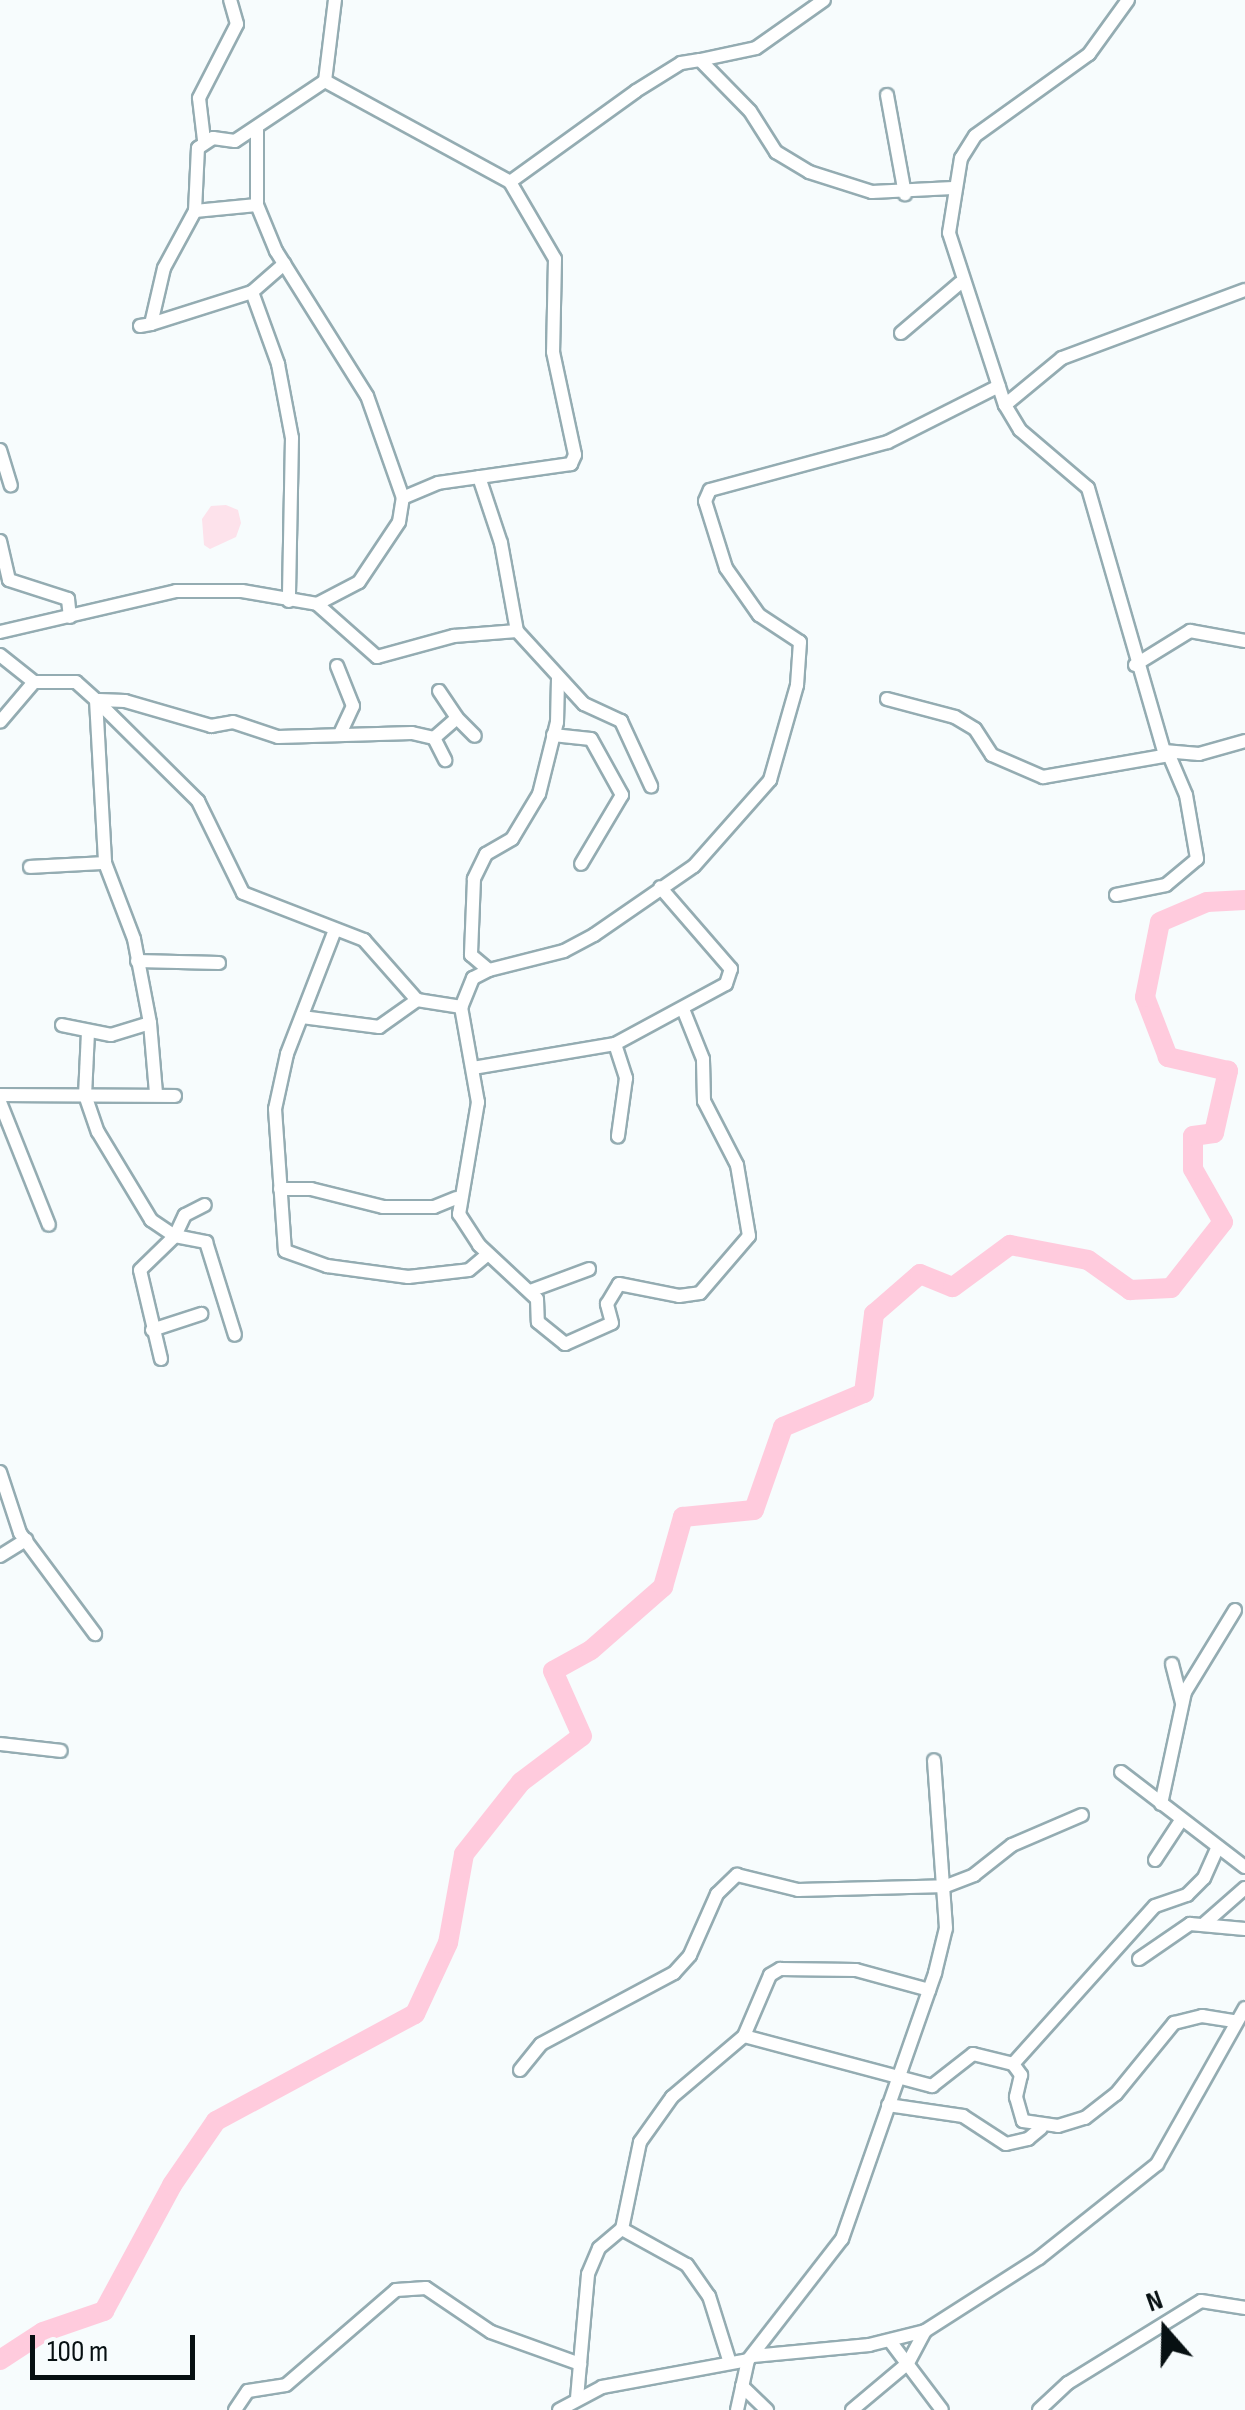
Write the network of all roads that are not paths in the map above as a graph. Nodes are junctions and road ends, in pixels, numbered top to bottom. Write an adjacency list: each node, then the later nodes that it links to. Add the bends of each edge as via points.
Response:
1 (230, 0): 9 (street, via 237,24 199,98)
2 (336, 0): 6 (street)
3 (824, 0): 5 (street, via 756,48)
4 (1128, 0): 11 (street, via 1089,54 975,136)
5 (700, 60): 10 (street, via 681,63 636,91); 12 (street, via 750,111 776,152 808,172 872,192)
6 (325, 81): 8 (street); 10 (street)
7 (887, 95): 12 (street)
8 (257, 128): 9 (street, via 235,141); 13 (street)
9 (204, 140): 14 (street, via 194,158)
10 (510, 182): 23 (street, via 555,259 554,352 574,455 558,470)
11 (952, 188): 12 (street); 16 (street, via 949,233)
12 (905, 194)
13 (257, 205): 14 (street); 15 (street)
14 (196, 211): 18 (street, via 164,268 146,325)
15 (284, 264): 18 (street); 25 (street, via 367,396)
16 (960, 283): 19 (street); 20 (street)
17 (1245, 290): 21 (street, via 1062,358)
18 (252, 292): 27 (street, via 278,364 292,438)
19 (901, 333)
20 (1000, 386): 21 (street); 54 (street, via 888,442 710,490 705,501 726,568 759,615 800,642 798,676 781,752 764,789 704,858)
21 (1005, 405): 34 (street, via 1020,430 1088,488)
22 (0, 450): 24 (street)
23 (479, 477): 25 (street, via 438,483); 30 (street, via 501,543)
24 (12, 485)
25 (403, 498): 28 (street, via 399,522 373,567)
26 (0, 541): 29 (street, via 8,580 68,599)
27 (289, 601): 28 (street); 29 (street, via 242,591 176,591)
28 (316, 604): 30 (street, via 377,657 454,636)
29 (70, 617): 31 (street)
30 (517, 631): 36 (street)
31 (0, 632)
32 (1245, 640): 34 (street, via 1190,631)
33 (0, 656): 37 (street)
34 (1135, 665): 48 (street)
35 (337, 666): 43 (street, via 353,706)
36 (558, 679): 44 (street); 50 (street, via 584,704 618,717)
37 (34, 682): 40 (street, via 76,682); 42 (street)
38 (439, 691): 41 (street)
39 (887, 699): 48 (street, via 955,717 975,729 992,755 1043,777)
40 (96, 700): 43 (street, via 125,701 212,726 232,722 278,737); 51 (street); 56 (street, via 198,800 244,893)
41 (456, 718): 45 (street); 46 (street)
42 (0, 722)
43 (340, 734): 46 (street)
44 (553, 735): 52 (street, via 591,739 622,795); 59 (street, via 527,819 512,839 486,854 474,879 471,955)
45 (475, 736)
46 (434, 738): 49 (street)
47 (1245, 741): 48 (street)
48 (1169, 755): 55 (street, via 1186,795 1197,859 1166,885)
49 (445, 760)
50 (652, 786)
51 (105, 863): 53 (street); 57 (street)
52 (580, 864)
53 (30, 866)
54 (660, 887): 59 (street, via 574,947); 62 (street, via 731,969 726,984)
55 (1116, 895)
56 (335, 930): 60 (street, via 369,945); 63 (street)
57 (137, 961): 58 (street); 64 (street)
58 (219, 963)
59 (488, 970): 61 (street, via 473,978)
60 (417, 1000): 61 (street); 63 (street, via 372,1028)
61 (461, 1008): 68 (street, via 461,1034)
62 (683, 1009): 67 (street); 81 (street, via 703,1060 704,1101 737,1165 749,1236 700,1292 679,1296 619,1284 607,1304 612,1324 565,1344 538,1322)
63 (302, 1017): 74 (street, via 276,1109)
64 (150, 1023): 66 (street, via 127,1032); 69 (street)
65 (62, 1025): 66 (street)
66 (88, 1032): 70 (street)
67 (615, 1044): 68 (street); 73 (street, via 626,1078)
68 (474, 1068): 75 (street, via 478,1102)
69 (156, 1093): 70 (street); 71 (street)
70 (84, 1095): 72 (street); 78 (street, via 132,1197)
71 (175, 1096)
72 (0, 1098): 77 (street)
73 (618, 1136)
74 (280, 1189): 75 (street, via 311,1189 383,1207 434,1207); 79 (street, via 285,1251 292,1257 408,1277 469,1270)
75 (456, 1198): 79 (street, via 462,1223)
76 (205, 1205): 78 (street, via 185,1215)
77 (49, 1225)
78 (174, 1236): 83 (street, via 140,1270); 84 (street, via 206,1242)
79 (488, 1254): 81 (street)
80 (589, 1269): 81 (street)
81 (530, 1291)
82 (201, 1314): 83 (street)
83 (152, 1330): 85 (street)
84 (236, 1334)
85 (161, 1359)
86 (0, 1472): 87 (street)
87 (26, 1540): 88 (street); 90 (street)
88 (0, 1556)
89 (1236, 1610): 92 (street)
90 (96, 1634)
91 (1172, 1664): 92 (street)
92 (1182, 1703): 97 (street)
93 (0, 1744): 94 (street)
94 (61, 1752)
95 (934, 1760): 103 (street)
96 (1120, 1772): 97 (street)
97 (1161, 1804): 99 (street)
98 (1082, 1815): 103 (street, via 1012,1844)
99 (1180, 1822): 100 (street); 101 (street)
100 (1218, 1847): 102 (street); 112 (street, via 1204,1878 1187,1895 1155,1906)
101 (1155, 1860)
102 (1245, 1867)
103 (946, 1886): 108 (street, via 946,1928); 113 (street, via 798,1890 737,1876 717,1894 690,1955 674,1973 541,2044)
104 (1245, 1888): 105 (street)
105 (1205, 1923): 106 (street); 107 (street, via 1178,1930)
106 (1245, 1928)
107 (1139, 1959)
108 (928, 1990): 111 (street, via 856,1970 780,1970 761,1991); 114 (street)
109 (1245, 2008): 110 (street)
110 (1233, 2020): 116 (street, via 1202,2016 1174,2023 1128,2083 1095,2111); 119 (street, via 1156,2164 1040,2258)
111 (744, 2036): 114 (street); 117 (street, via 653,2120 640,2142)
112 (1013, 2064): 114 (street, via 974,2054 936,2085); 116 (street, via 1021,2074 1016,2097 1023,2122)
113 (520, 2070)
114 (898, 2079): 115 (street)
115 (888, 2105): 116 (street, via 962,2116 1006,2144 1028,2140); 121 (street, via 842,2240)
116 (1042, 2128)
117 (622, 2229): 122 (street, via 687,2265 709,2296); 124 (street, via 600,2246 588,2274)
118 (1245, 2308): 133 (street, via 1200,2301 1068,2383)
119 (924, 2331): 120 (street); 123 (street)
120 (890, 2341): 121 (street); 123 (street)
121 (751, 2358): 122 (street); 125 (street)
122 (728, 2360): 126 (street)
123 (908, 2363): 131 (street); 132 (street)
124 (580, 2364): 126 (street); 127 (street, via 491,2332 426,2288 396,2290 286,2385 248,2391)
125 (742, 2386): 129 (street); 130 (street)
126 (577, 2397): 128 (street)
127 (235, 2410)
128 (560, 2410)
129 (737, 2410)
130 (767, 2410)
131 (852, 2410)
132 (942, 2410)
133 (1038, 2410)

